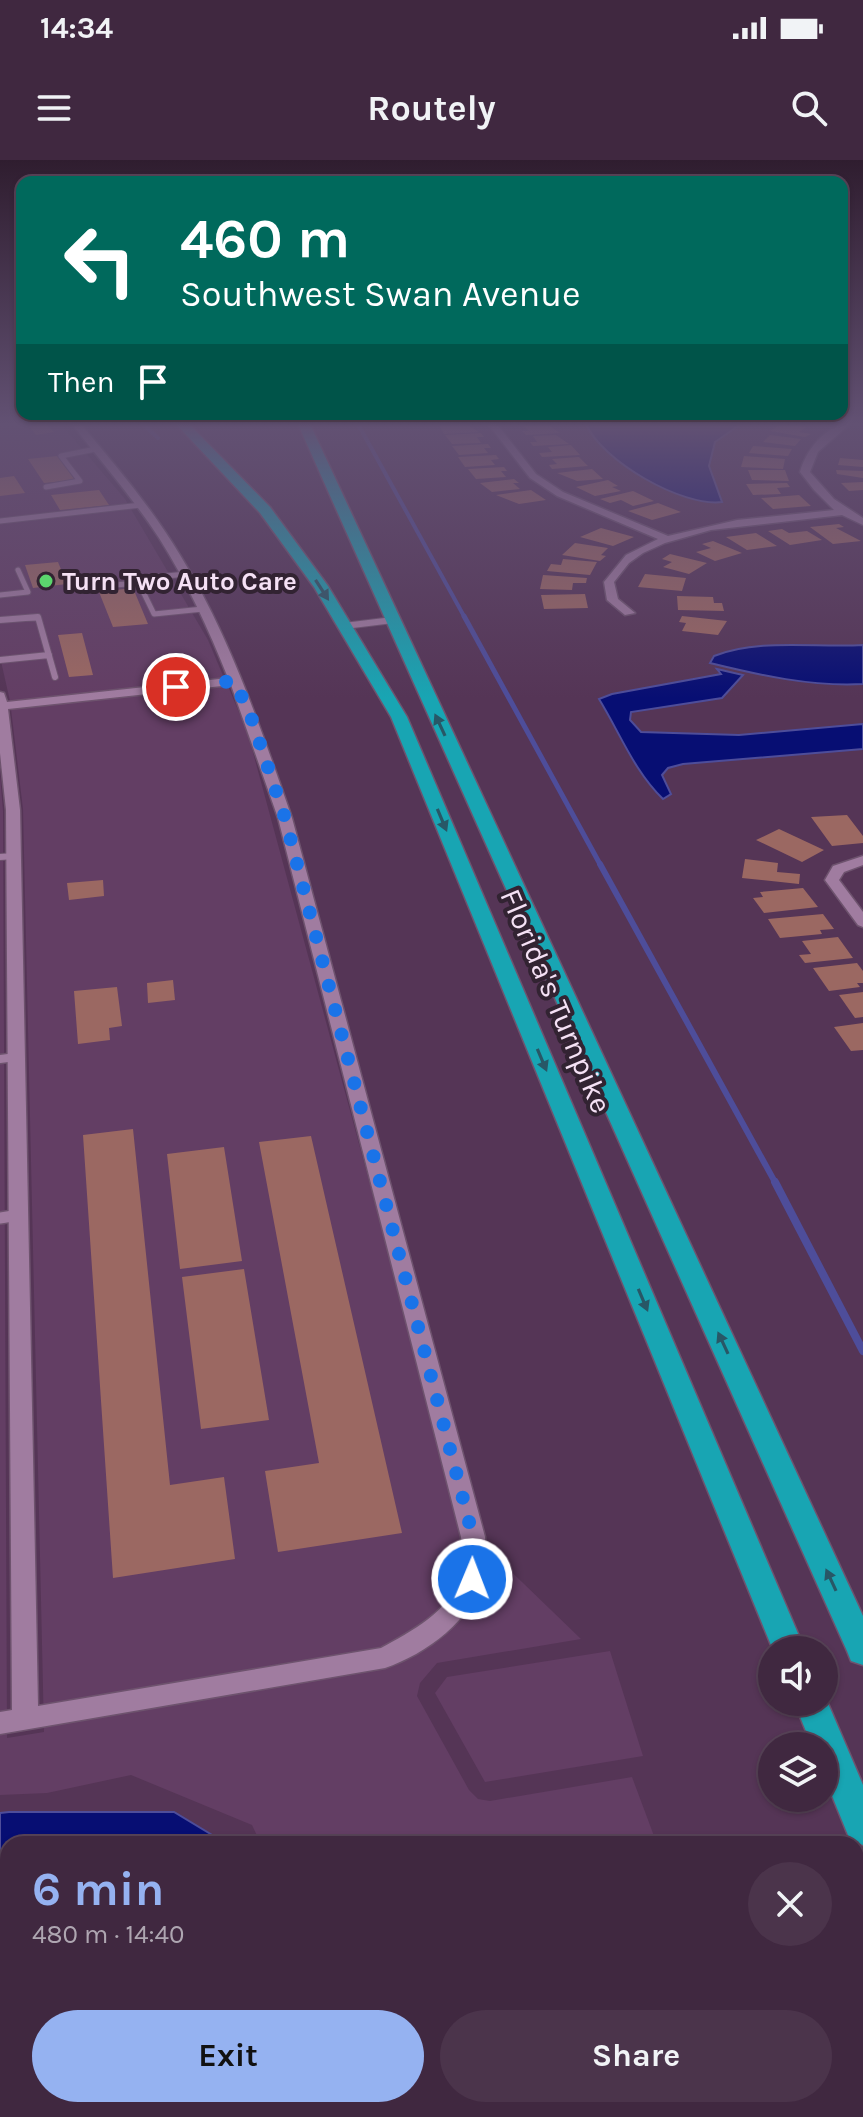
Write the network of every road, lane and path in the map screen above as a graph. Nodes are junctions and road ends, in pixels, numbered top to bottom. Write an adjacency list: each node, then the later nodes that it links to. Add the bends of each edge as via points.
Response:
1 (50, 515): 7 (lane)
2 (148, 515): 10 (street)
3 (269, 515): 18 (highway, Florida's Turnpike, one-way to 18)
4 (345, 515): 17 (highway, Florida's Turnpike)
5 (611, 515): 8 (street)
6 (815, 515): 8 (street)
7 (0, 521)
8 (667, 539): 15 (street, via 638,551 609,582 613,600)
9 (18, 570): 13 (lane, via 28,592)
10 (186, 574): 11 (lane, via 137,579); 14 (street)
11 (139, 583): 12 (lane); 14 (lane, via 154,614)
12 (103, 586)
13 (0, 595)
14 (203, 609): 22 (street)
15 (629, 613)
16 (0, 620): 19 (lane, via 38,617)
17 (393, 620): 18 (lane); 31 (highway, Florida's Turnpike, one-way to 17)
18 (344, 626): 30 (highway, Florida's Turnpike, one-way to 30, via 399,717)
19 (49, 655): 20 (lane); 21 (lane)
20 (0, 660)
21 (55, 677)
22 (234, 681): 23 (street); 33 (street, via 285,818 473,1537 472,1579 455,1607 428,1634 385,1658)
23 (1, 702): 24 (street, via 13,810)
24 (7, 857): 27 (street)
25 (863, 860): 26 (street, via 838,869 832,880)
26 (863, 922)
27 (8, 1010): 28 (street)
28 (8, 1058): 29 (street)
29 (9, 1217): 33 (street)
30 (783, 1636)
31 (863, 1651)
32 (817, 1716): 35 (highway)
33 (25, 1718): 34 (street)
34 (0, 1723)
35 (863, 1828)

